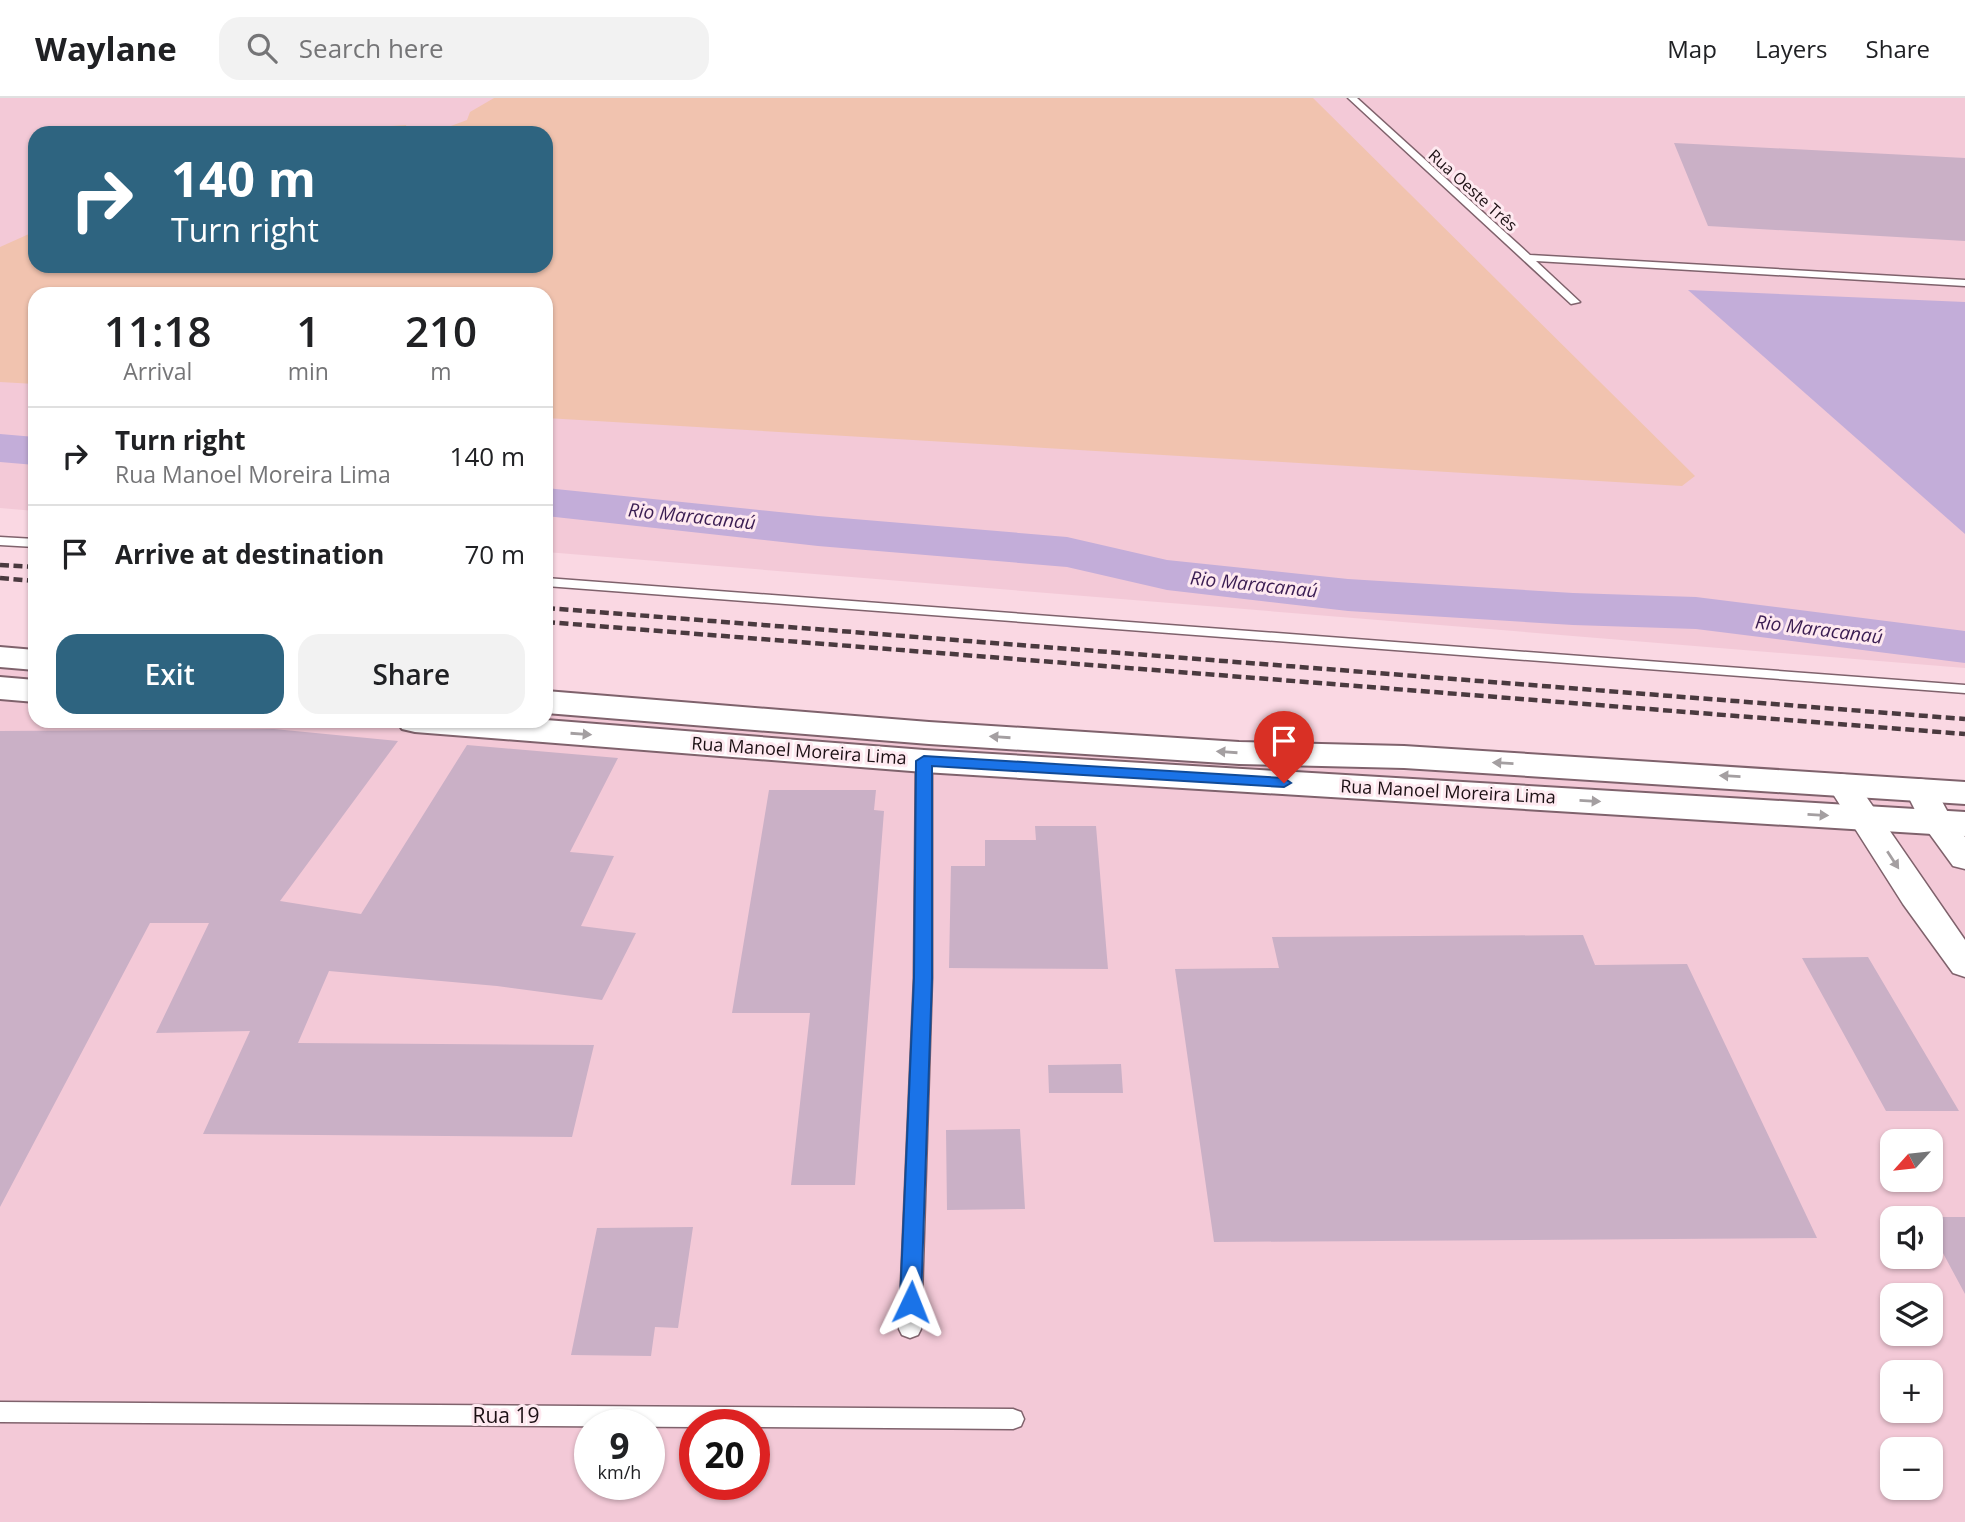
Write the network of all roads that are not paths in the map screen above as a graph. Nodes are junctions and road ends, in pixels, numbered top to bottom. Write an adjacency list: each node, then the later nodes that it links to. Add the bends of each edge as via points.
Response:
1 (1352, 98): 2 (lane, Rua Oeste Três)
2 (1527, 258): 3 (lane); 4 (lane, Rua Oeste Três)
3 (1965, 283)
4 (1576, 302)
5 (0, 541): 6 (lane)
6 (28, 543)
7 (553, 583): 12 (lane)
8 (0, 657): 9 (street)
9 (28, 659)
10 (0, 688): 11 (street)
11 (28, 690)
12 (1965, 690)
13 (553, 703): 16 (street, Rua Manoel Moreira Lima, one-way to 13, via 1404,757 1239,753)
14 (504, 728): 15 (street, Rua Manoel Moreira Lima, one-way to 15)
15 (924, 761): 19 (street, Rua Manoel Moreira Lima, one-way to 19); 22 (lane, via 923,978)
16 (1841, 783): 18 (street, Rua Manoel Moreira Lima); 19 (street)
17 (1965, 793): 18 (street)
18 (1941, 811): 19 (street, Rua Manoel Moreira Lima); 20 (street)
19 (1864, 817): 21 (street, one-way to 21)
20 (1965, 859)
21 (1965, 965)
22 (909, 1329)
23 (0, 1412): 24 (lane, Rua 19)
24 (1013, 1419)

